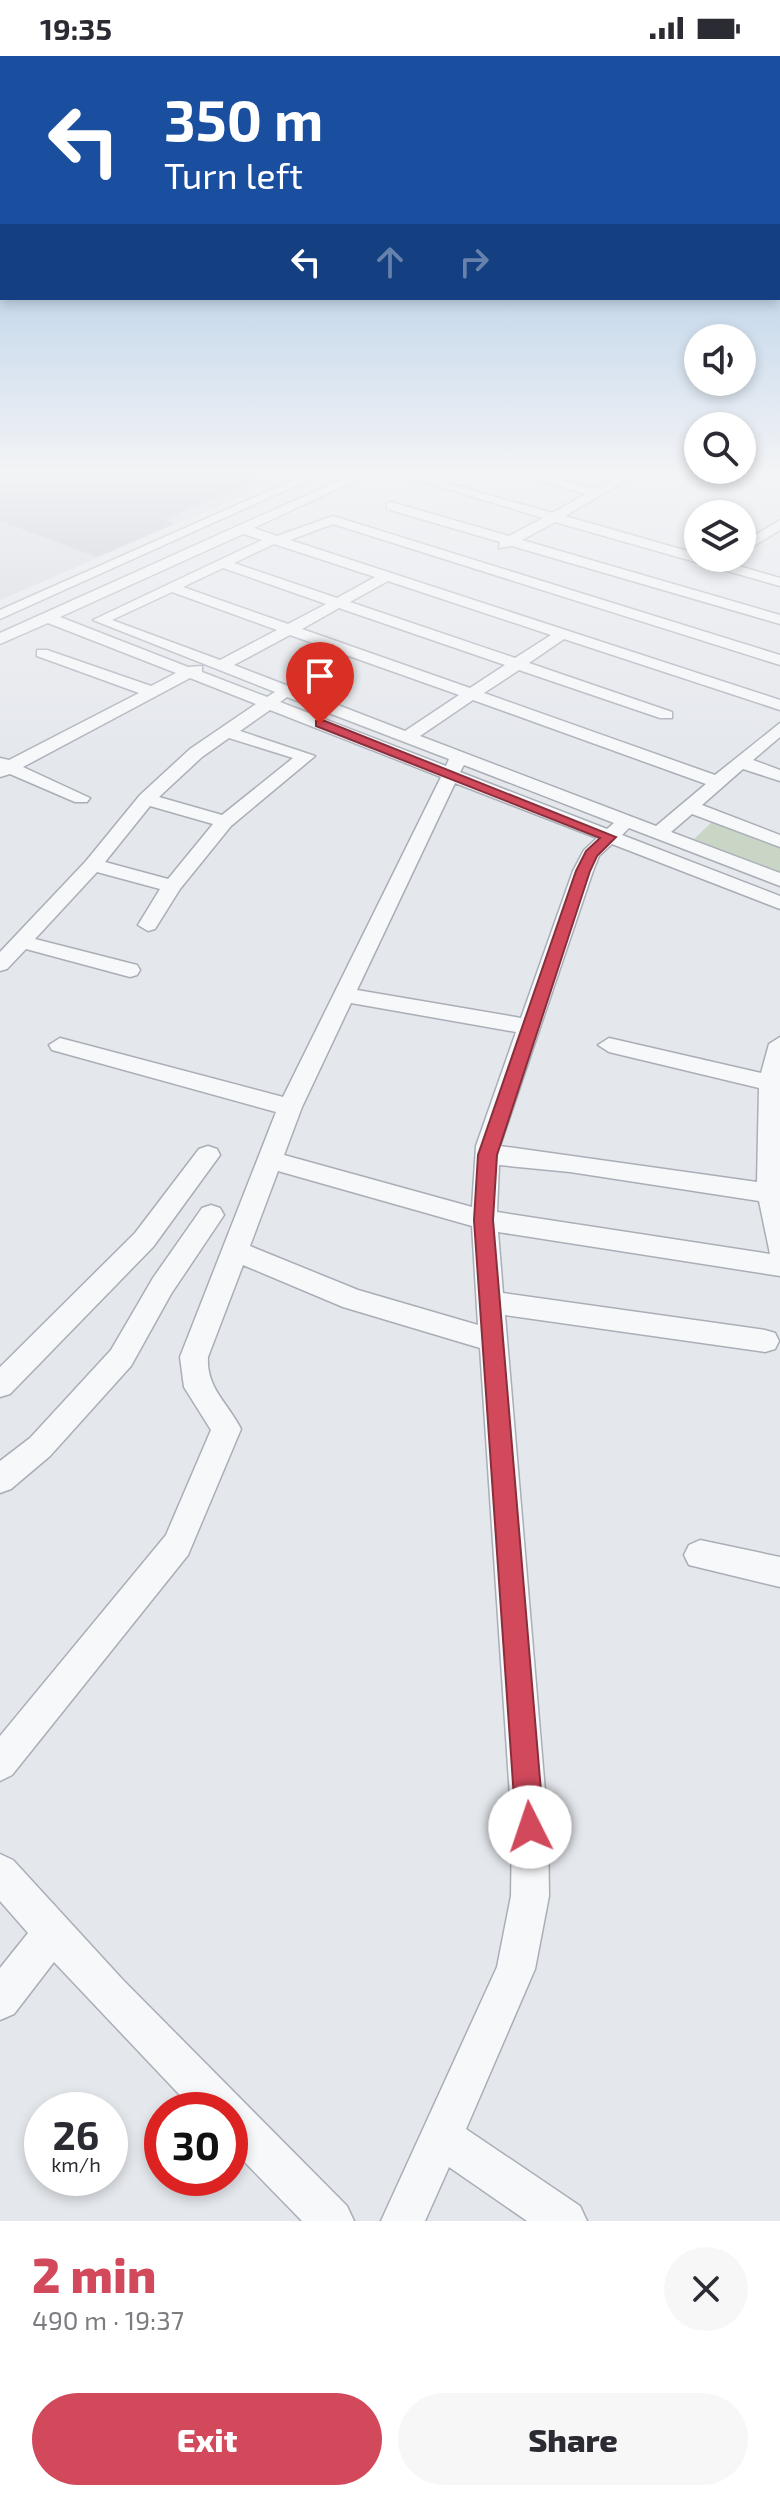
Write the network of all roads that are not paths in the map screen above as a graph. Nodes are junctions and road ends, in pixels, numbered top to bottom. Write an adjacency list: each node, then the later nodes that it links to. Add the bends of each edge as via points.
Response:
1 (94, 573): 17 (street)
2 (145, 573): 18 (street)
3 (200, 573): 13 (street)
4 (250, 573): 16 (street)
5 (379, 573): 10 (street)
6 (399, 573): 10 (street)
7 (514, 573): 19 (street)
8 (607, 573): 15 (street)
9 (747, 573): 12 (street)
10 (391, 577): 16 (street); 25 (street)
11 (692, 582): 15 (street)
12 (780, 582)
13 (171, 587): 22 (street); 24 (street)
14 (0, 594): 17 (street)
15 (673, 595): 23 (street)
16 (337, 603): 24 (street); 29 (street)
17 (25, 604): 20 (street)
18 (68, 608): 21 (street); 22 (street)
19 (613, 608): 25 (street); 28 (street, via 646,612)
20 (0, 615)
21 (47, 617): 26 (street); 31 (street)
22 (100, 620): 30 (street)
23 (780, 620)
24 (290, 629): 30 (street); 34 (street)
25 (568, 634): 29 (street); 36 (street)
26 (0, 639)
27 (42, 653): 33 (street)
28 (780, 660)
29 (518, 663): 34 (street); 37 (street)
30 (215, 664): 31 (street); 32 (street)
31 (189, 673): 33 (street); 35 (street)
32 (286, 691): 35 (street); 40 (street)
33 (152, 692): 43 (street)
34 (472, 694): 40 (street); 45 (street)
35 (268, 703): 39 (street); 42 (street)
36 (780, 705)
37 (666, 715)
38 (780, 728): 41 (street)
39 (227, 732): 47 (street); 49 (street, via 306,756)
40 (407, 737): 42 (street)
41 (741, 762): 44 (street); 45 (street)
42 (455, 766): 50 (street); 60 (street)
43 (3, 768): 46 (street)
44 (780, 776)
45 (718, 782): 48 (street)
46 (81, 798)
47 (146, 799): 49 (street); 53 (street)
48 (690, 807): 51 (street); 52 (street)
49 (225, 822): 55 (street)
50 (618, 829): 51 (street); 56 (street); 61 (street, via 591,854 583,871)
51 (658, 834): 54 (street)
52 (780, 841)
53 (93, 865): 55 (street); 58 (street)
54 (780, 880)
55 (172, 886): 57 (street)
56 (780, 903)
57 (148, 925)
58 (10, 951): 59 (street)
59 (130, 970)
60 (347, 995): 61 (street); 65 (street)
61 (529, 1027): 68 (street)
62 (60, 1045): 65 (street)
63 (609, 1045): 64 (street)
64 (777, 1062): 66 (street)
65 (290, 1107): 69 (street)
66 (775, 1126): 70 (street)
67 (208, 1155): 79 (street, via 144,1240)
68 (487, 1155): 70 (street); 72 (street)
69 (272, 1161): 72 (street); 74 (street)
70 (776, 1194): 73 (street)
71 (211, 1215): 81 (street, via 121,1358 40,1447)
72 (484, 1220): 75 (street); 76 (street)
73 (780, 1249)
74 (236, 1251): 77 (street, via 352,1299); 84 (street, via 191,1375 226,1429 177,1545)
75 (780, 1266)
76 (490, 1302): 77 (street); 78 (street)
77 (493, 1341): 90 (street, via 530,1827 530,1896 516,1969)
78 (765, 1341)
79 (10, 1360): 80 (street)
80 (0, 1385)
81 (0, 1479)
82 (700, 1555): 83 (street)
83 (780, 1572)
84 (0, 1763)
85 (0, 1873): 86 (street)
86 (53, 1932): 87 (street); 88 (street)
87 (0, 2000)
88 (206, 2092)
89 (248, 2135): 91 (street)
90 (441, 2137): 92 (street); 93 (street)
91 (332, 2221)
92 (403, 2221)
93 (565, 2221)

